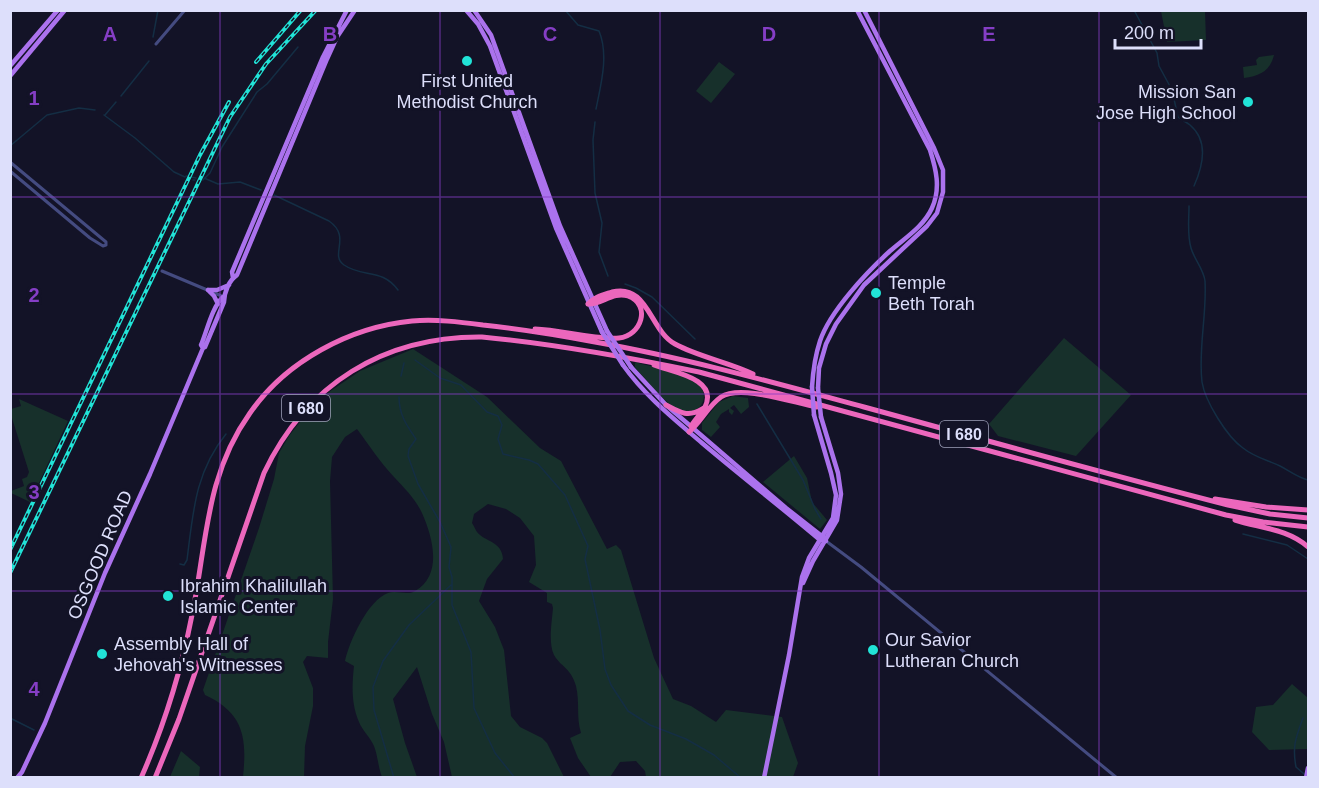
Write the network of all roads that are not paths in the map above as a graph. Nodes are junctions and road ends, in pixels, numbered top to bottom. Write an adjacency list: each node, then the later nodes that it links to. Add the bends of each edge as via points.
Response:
1 (58, 10): 11 (main road)
2 (65, 10): 12 (main road)
3 (185, 10): 10 (street)
4 (347, 10): 15 (main road, OSGOOD ROAD, via 323,57)
5 (355, 10): 15 (main road, OSGOOD ROAD, via 327,59)
6 (466, 10): 24 (main road, via 490,46 550,213)
7 (474, 10): 24 (main road, via 495,45)
8 (857, 10): 40 (main road, bridge, via 930,150 937,172 937,190 923,222 873,266 830,320 820,340 813,365 814,415 836,495)
9 (864, 10): 40 (main road, bridge, via 934,148 943,170 943,192 937,213 927,226 864,285 826,344 818,388 821,417 841,494 837,520)
10 (156, 44)
11 (10, 66)
12 (10, 76)
13 (10, 162): 14 (street, via 106,245 90,237)
14 (10, 171)
15 (278, 172): 16 (main road, OSGOOD ROAD)
16 (269, 193): 17 (main road, OSGOOD ROAD); 18 (main road, OSGOOD ROAD)
17 (250, 232): 18 (main road); 20 (main road, OSGOOD ROAD, via 232,272)
18 (249, 247): 20 (main road, OSGOOD ROAD)
19 (162, 271): 22 (street)
20 (233, 278): 21 (main road, OSGOOD ROAD)
21 (230, 285): 22 (main road); 23 (main road, OSGOOD ROAD)
22 (208, 290): 23 (street); 25 (main road)
23 (224, 297): 25 (main road, OSGOOD ROAD); 28 (main road, OSGOOD ROAD)
24 (591, 303): 26 (highway, via 616,295 628,296 640,307 640,324 632,334 616,338); 27 (main road); 30 (highway, via 615,291 631,292 669,341)
25 (218, 304): 28 (main road, OSGOOD ROAD)
26 (497, 327): 30 (highway, I 680, via 630,348); 44 (highway, I 680, via 437,320 374,329 319,351 259,400 233,439 215,483 185,647 166,714)
27 (604, 331): 31 (main road, bridge); 34 (main road, bridge, via 623,365 649,396)
28 (203, 348): 42 (main road, OSGOOD ROAD)
29 (645, 360): 32 (highway, via 700,382 706,390); 33 (highway, I 680); 45 (highway, I 680, via 499,339 446,338 376,357 327,389 287,432 264,473)
30 (756, 377): 35 (highway, I 680)
31 (666, 405): 32 (highway, via 687,414); 34 (main road)
32 (705, 406): 34 (highway)
33 (829, 407): 34 (highway, via 730,393 715,402); 36 (highway, I 680)
34 (691, 428): 40 (main road)
35 (1172, 490): 37 (highway, via 1253,506); 38 (highway, I 680, via 1246,510)
36 (1202, 508): 39 (highway, I 680, via 1263,522); 41 (highway, via 1294,536)
37 (1308, 510)
38 (1308, 518)
39 (1308, 527)
40 (823, 539): 46 (main road, via 802,577); 47 (street)
41 (1308, 547)
42 (23, 775): 43 (main road, OSGOOD ROAD)
43 (18, 777)
44 (141, 777)
45 (155, 777)
46 (764, 777)
47 (1117, 777)

